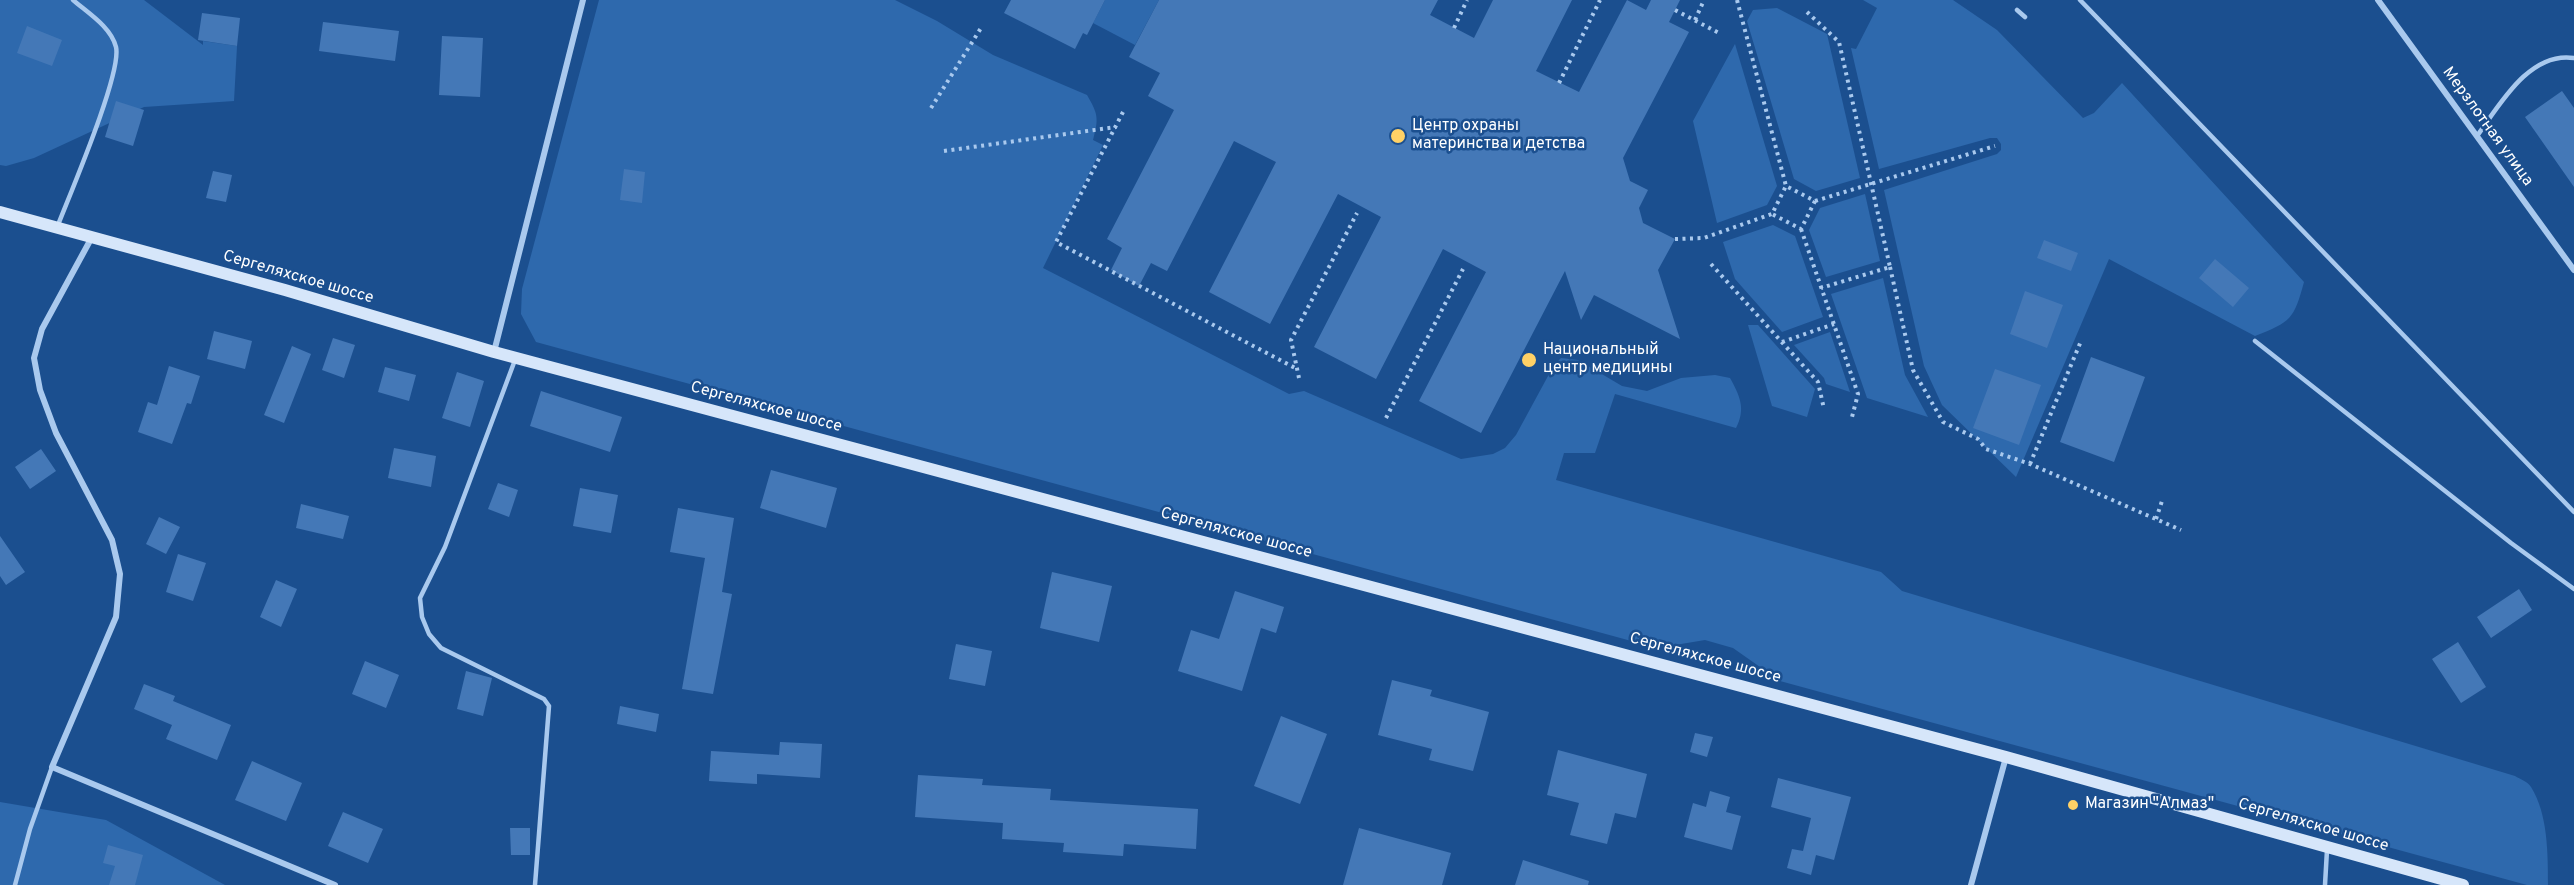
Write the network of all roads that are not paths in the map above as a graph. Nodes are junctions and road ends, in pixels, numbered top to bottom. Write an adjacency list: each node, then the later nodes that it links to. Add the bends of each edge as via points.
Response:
1 (73, 0): 10 (lane, via 110,32 117,63)
2 (583, 0): 14 (street)
3 (2080, 0): 16 (lane)
4 (2378, 0): 8 (street, Мерзлотная улица)
5 (2017, 10): 6 (lane)
6 (2025, 17)
7 (2574, 58): 8 (lane, via 2544,63 2523,77)
8 (2477, 136): 12 (street, Мерзлотная улица)
9 (0, 212): 10 (main road, Сергеляхское шоссе)
10 (57, 228): 11 (main road, Сергеляхское шоссе)
11 (92, 237): 14 (main road, Сергеляхское шоссе); 19 (street, via 42,329 34,358 40,390 56,433 112,540 120,574 116,617)
12 (2574, 270)
13 (2255, 342): 17 (lane)
14 (494, 352): 15 (main road, Сергеляхское шоссе)
15 (516, 358): 18 (main road, Сергеляхское шоссе); 23 (lane, via 445,547 420,598 429,634 441,648 544,699 549,706)
16 (2574, 512)
17 (2574, 589)
18 (2006, 757): 20 (main road, Сергеляхское шоссе); 24 (street)
19 (52, 767): 21 (lane); 22 (street)
20 (2328, 847): 25 (lane); 26 (main road, Сергеляхское шоссе)
21 (15, 885)
22 (335, 885)
23 (535, 885)
24 (1971, 885)
25 (2325, 885)
26 (2463, 885)

